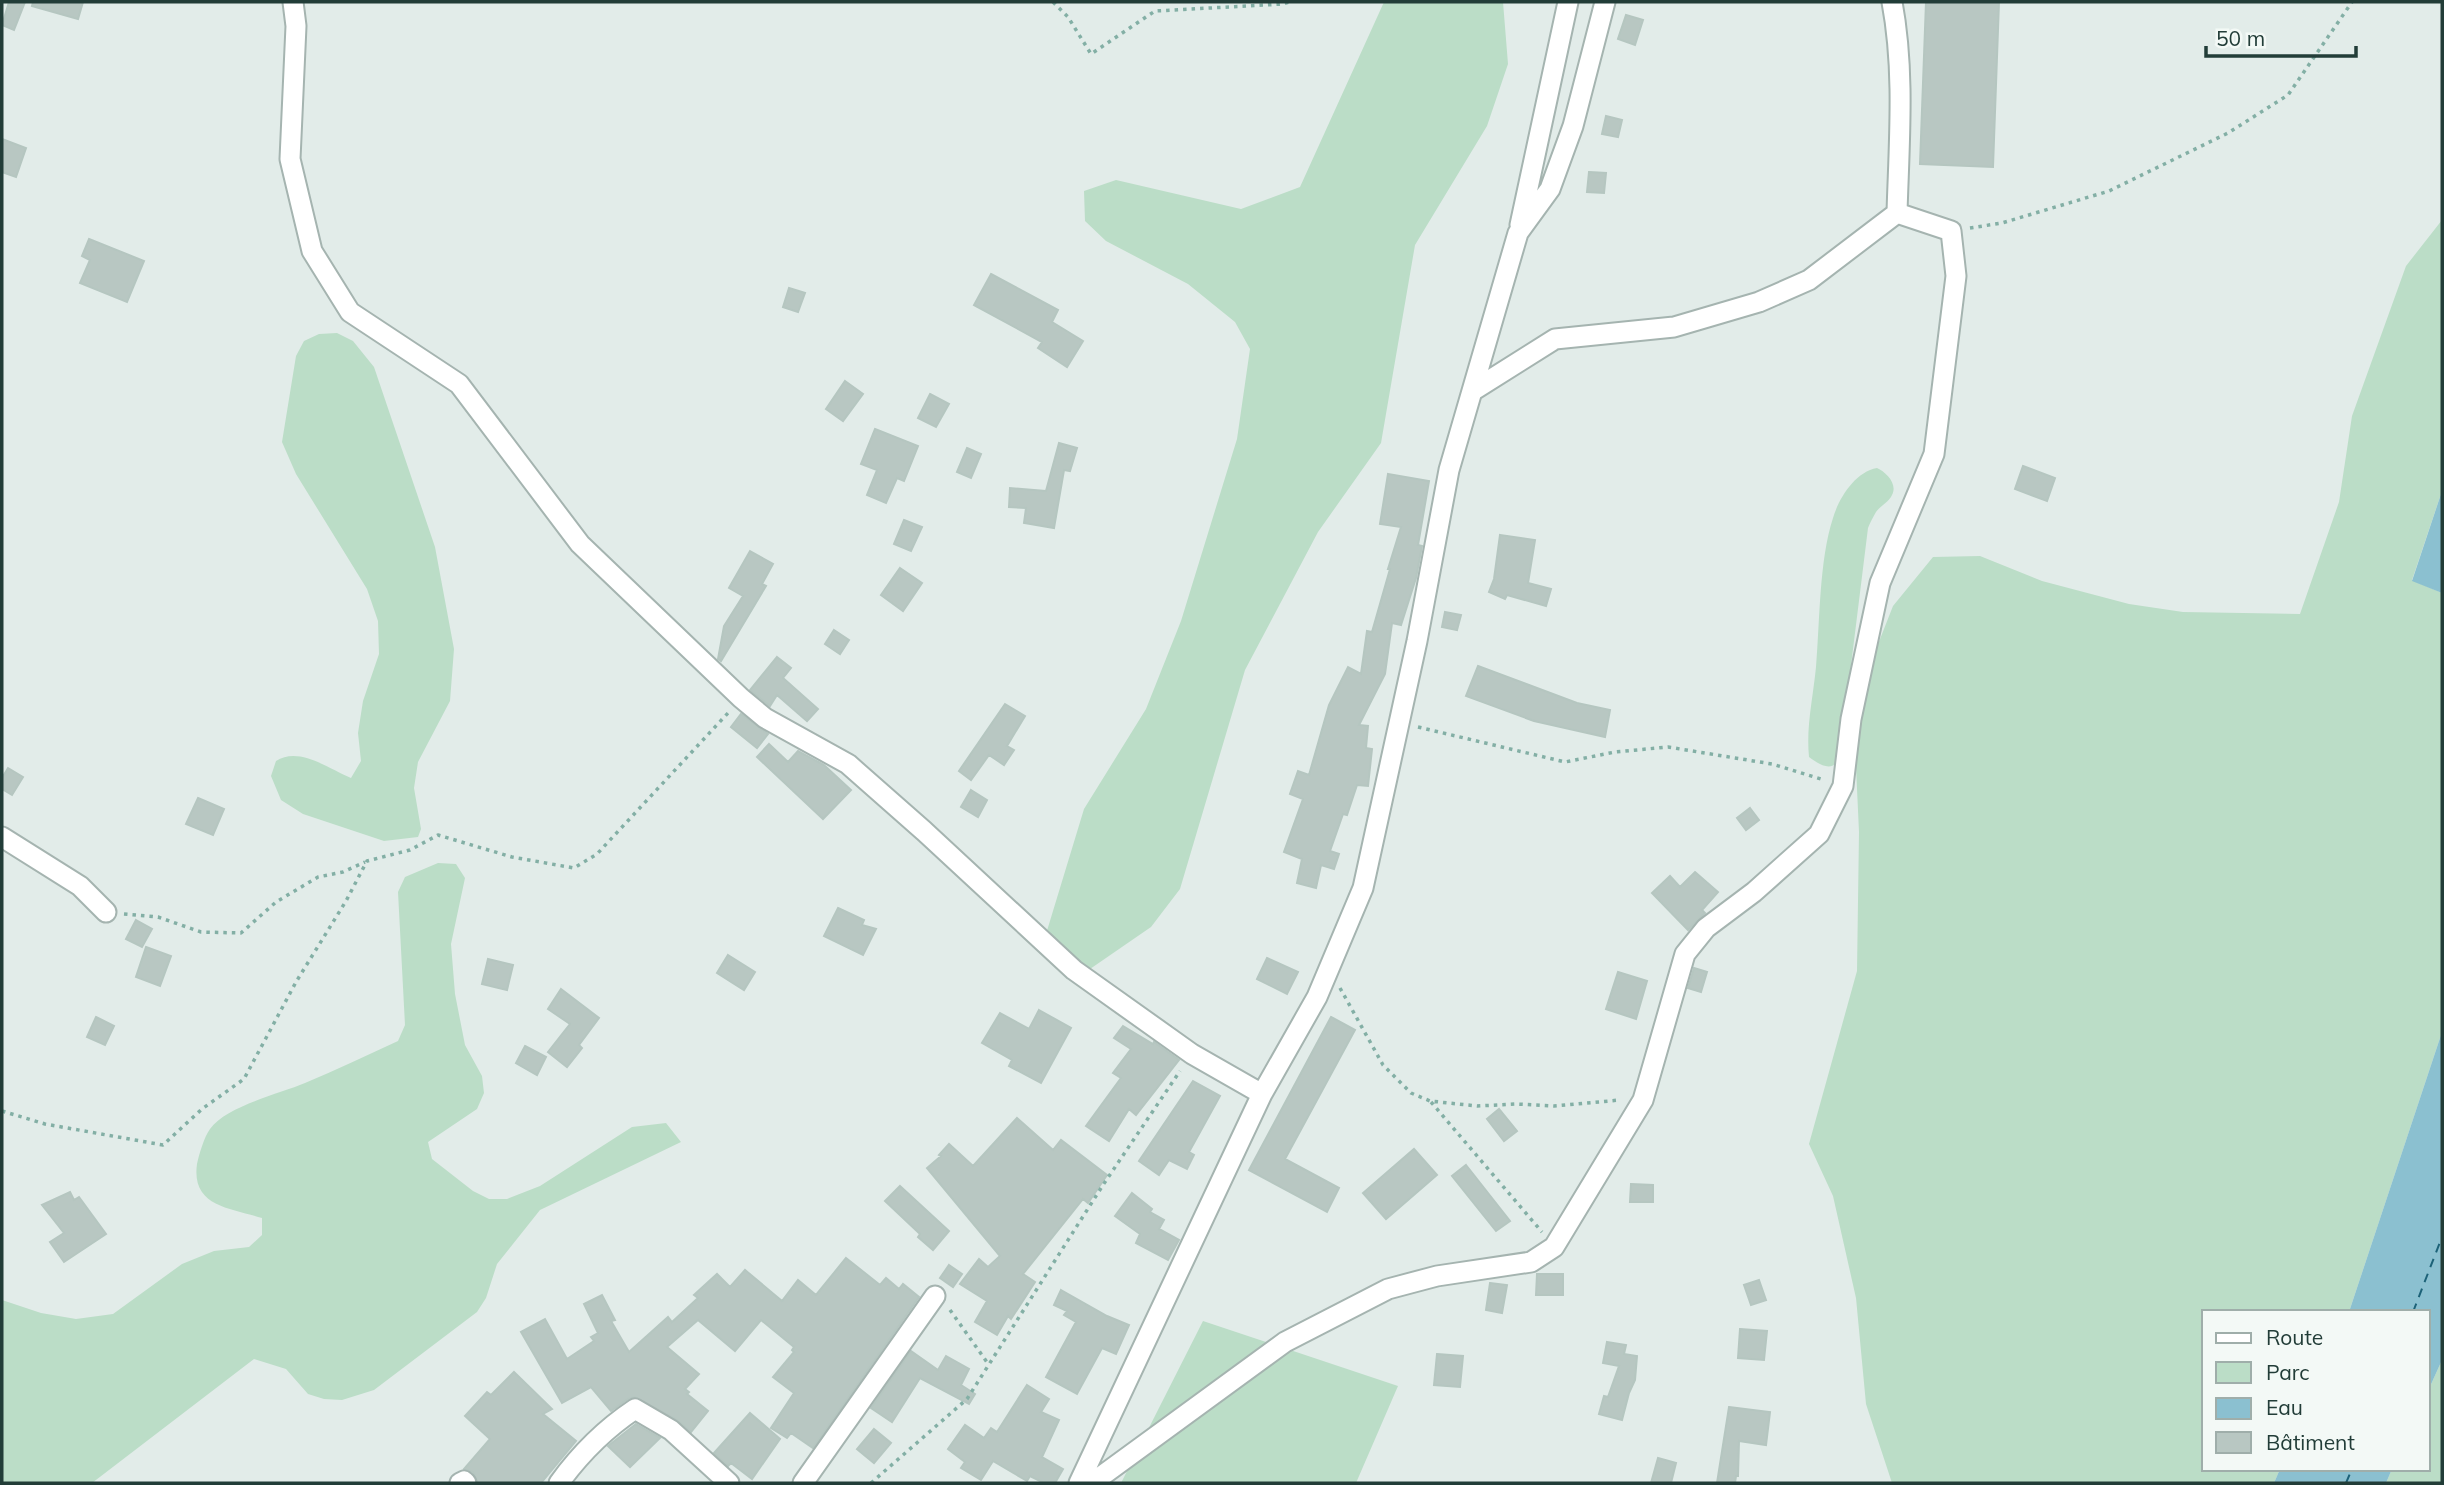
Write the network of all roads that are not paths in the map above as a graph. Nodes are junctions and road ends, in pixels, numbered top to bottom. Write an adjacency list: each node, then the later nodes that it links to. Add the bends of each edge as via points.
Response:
1 (293, 2): 10 (street, via 290,159 313,251 350,312 459,384 580,544 741,698 765,718 848,764 1074,970 1192,1054)
2 (1568, 2): 6 (street)
3 (1605, 2): 6 (street, via 1573,126 1549,189)
4 (1892, 2): 5 (street, via 1900,94)
5 (1897, 213): 7 (street, via 1809,280 1759,302 1674,327 1555,339); 18 (street, via 1951,230 1956,276 1934,454 1880,583 1851,719 1843,786 1819,834 1706,929 1685,954 1643,1100 1554,1247 1531,1262 1437,1276 1388,1289 1285,1342)
6 (1518, 233): 7 (street)
7 (1474, 390): 10 (street, via 1449,470 1363,888 1317,997)
8 (2, 837): 9 (street, via 80,886)
9 (106, 912)
10 (1262, 1094): 17 (street)
11 (935, 1296): 16 (street)
12 (460, 1483): 13 (street)
13 (466, 1483)
14 (559, 1483): 15 (street, via 612,1424 635,1409 671,1430)
15 (729, 1483)
16 (803, 1483)
17 (1079, 1483)
18 (1092, 1483)

